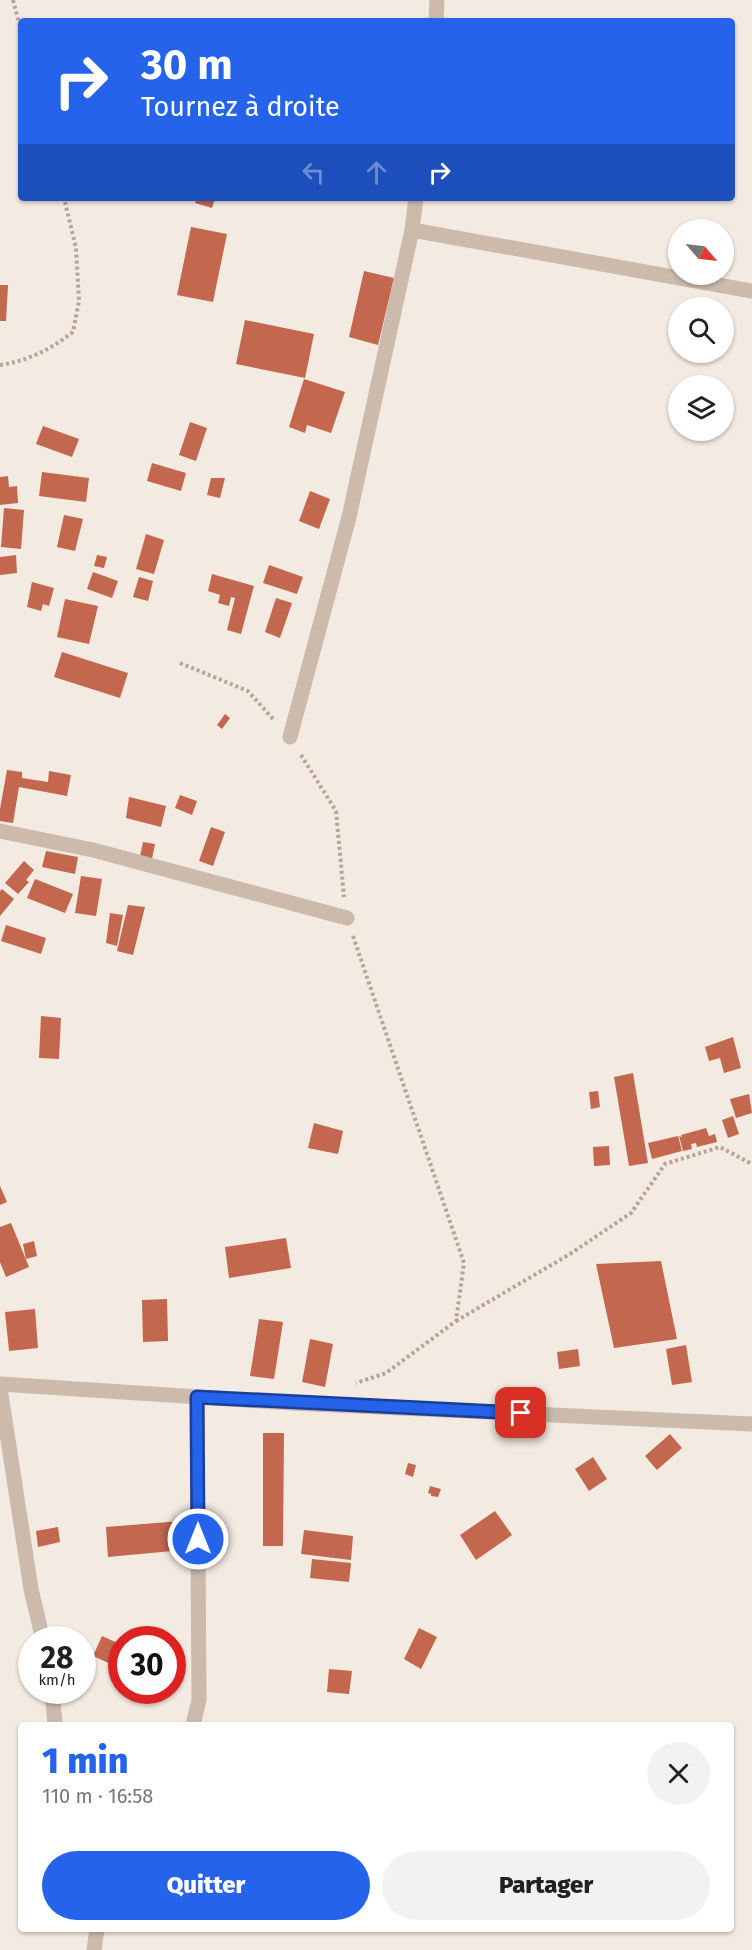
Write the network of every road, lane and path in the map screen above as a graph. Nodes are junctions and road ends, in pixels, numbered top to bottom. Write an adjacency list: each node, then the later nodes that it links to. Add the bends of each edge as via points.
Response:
1 (14, 0): 3 (path)
2 (437, 0): 4 (street)
3 (18, 18)
4 (436, 18)
5 (65, 201): 9 (path, via 76,248 79,301 73,332 21,362)
6 (416, 201): 7 (street)
7 (412, 230): 8 (street); 11 (street, via 349,517)
8 (752, 291)
9 (0, 365)
10 (180, 663): 11 (path, via 248,691)
11 (290, 737): 13 (path, via 336,811)
12 (0, 831): 13 (street, via 93,850)
13 (346, 918): 15 (path, via 464,1263)
14 (752, 1164): 15 (path, via 720,1147 665,1164 631,1213)
15 (456, 1321): 16 (path, via 386,1374)
16 (354, 1383)
17 (0, 1386): 18 (street); 20 (street)
18 (197, 1397): 19 (street); 23 (street, via 199,1700)
19 (752, 1424)
20 (40, 1626)
21 (53, 1704): 22 (street)
22 (55, 1722)
23 (194, 1722)
24 (97, 1932): 25 (street)
25 (94, 1950)

